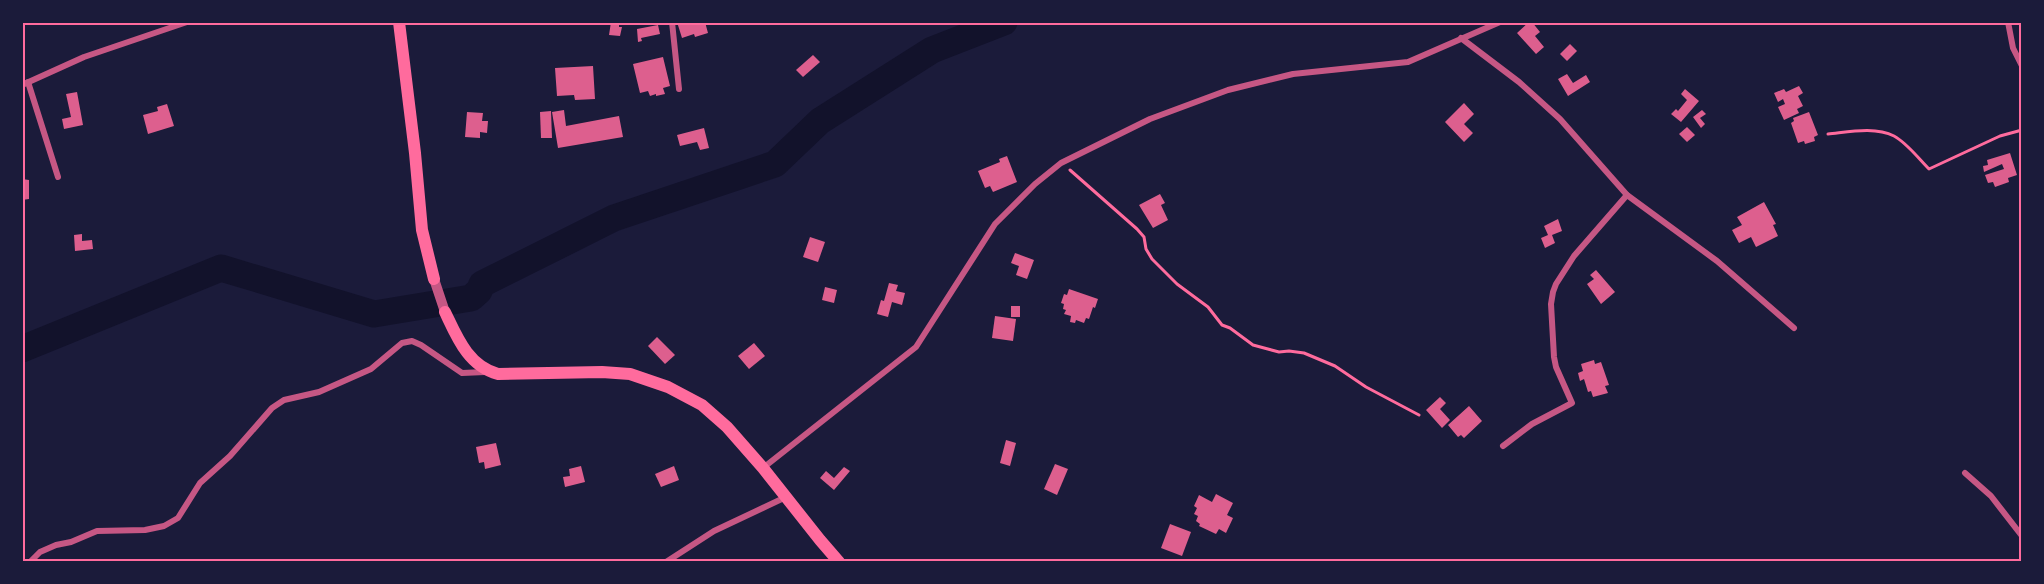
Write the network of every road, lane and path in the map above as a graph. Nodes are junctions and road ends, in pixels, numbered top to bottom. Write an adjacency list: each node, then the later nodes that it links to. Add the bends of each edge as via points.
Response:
1 (187, 22): 6 (street)
2 (399, 22): 16 (main road, via 422,230)
3 (672, 22): 10 (street)
4 (1500, 22): 7 (street)
5 (2008, 22): 8 (street, via 2013,48)
6 (175, 24): 9 (street, via 84,57)
7 (1461, 38): 13 (street, via 1408,62 1293,74 1228,90 1150,119); 15 (street, via 1560,119)
8 (2022, 66)
9 (25, 84): 14 (street)
10 (679, 89)
11 (2022, 130): 12 (path, via 1929,169 1886,132)
12 (1828, 134)
13 (1062, 163): 20 (path, via 1137,229 1152,259 1208,307 1222,325 1253,345 1304,353 1335,366); 22 (street, via 995,224 916,347)
14 (58, 177)
15 (1627, 195): 18 (street, via 1717,261); 21 (street, via 1574,256 1553,292 1554,357 1572,402)
16 (434, 279): 17 (street)
17 (445, 312): 19 (main road, via 467,352)
18 (1794, 328)
19 (489, 372): 22 (main road, via 630,374 669,387 702,405); 26 (street, via 462,373 421,345 412,341 402,343 371,369 319,392 284,400 272,408 200,483 177,518 164,526 97,531 40,552)
20 (1419, 415)
21 (1503, 446)
22 (763, 468): 24 (main road)
23 (1965, 472): 25 (street, via 1991,496)
24 (787, 497): 27 (street, via 714,531); 28 (main road)
25 (2022, 536)
26 (30, 561)
27 (666, 561)
28 (840, 561)

